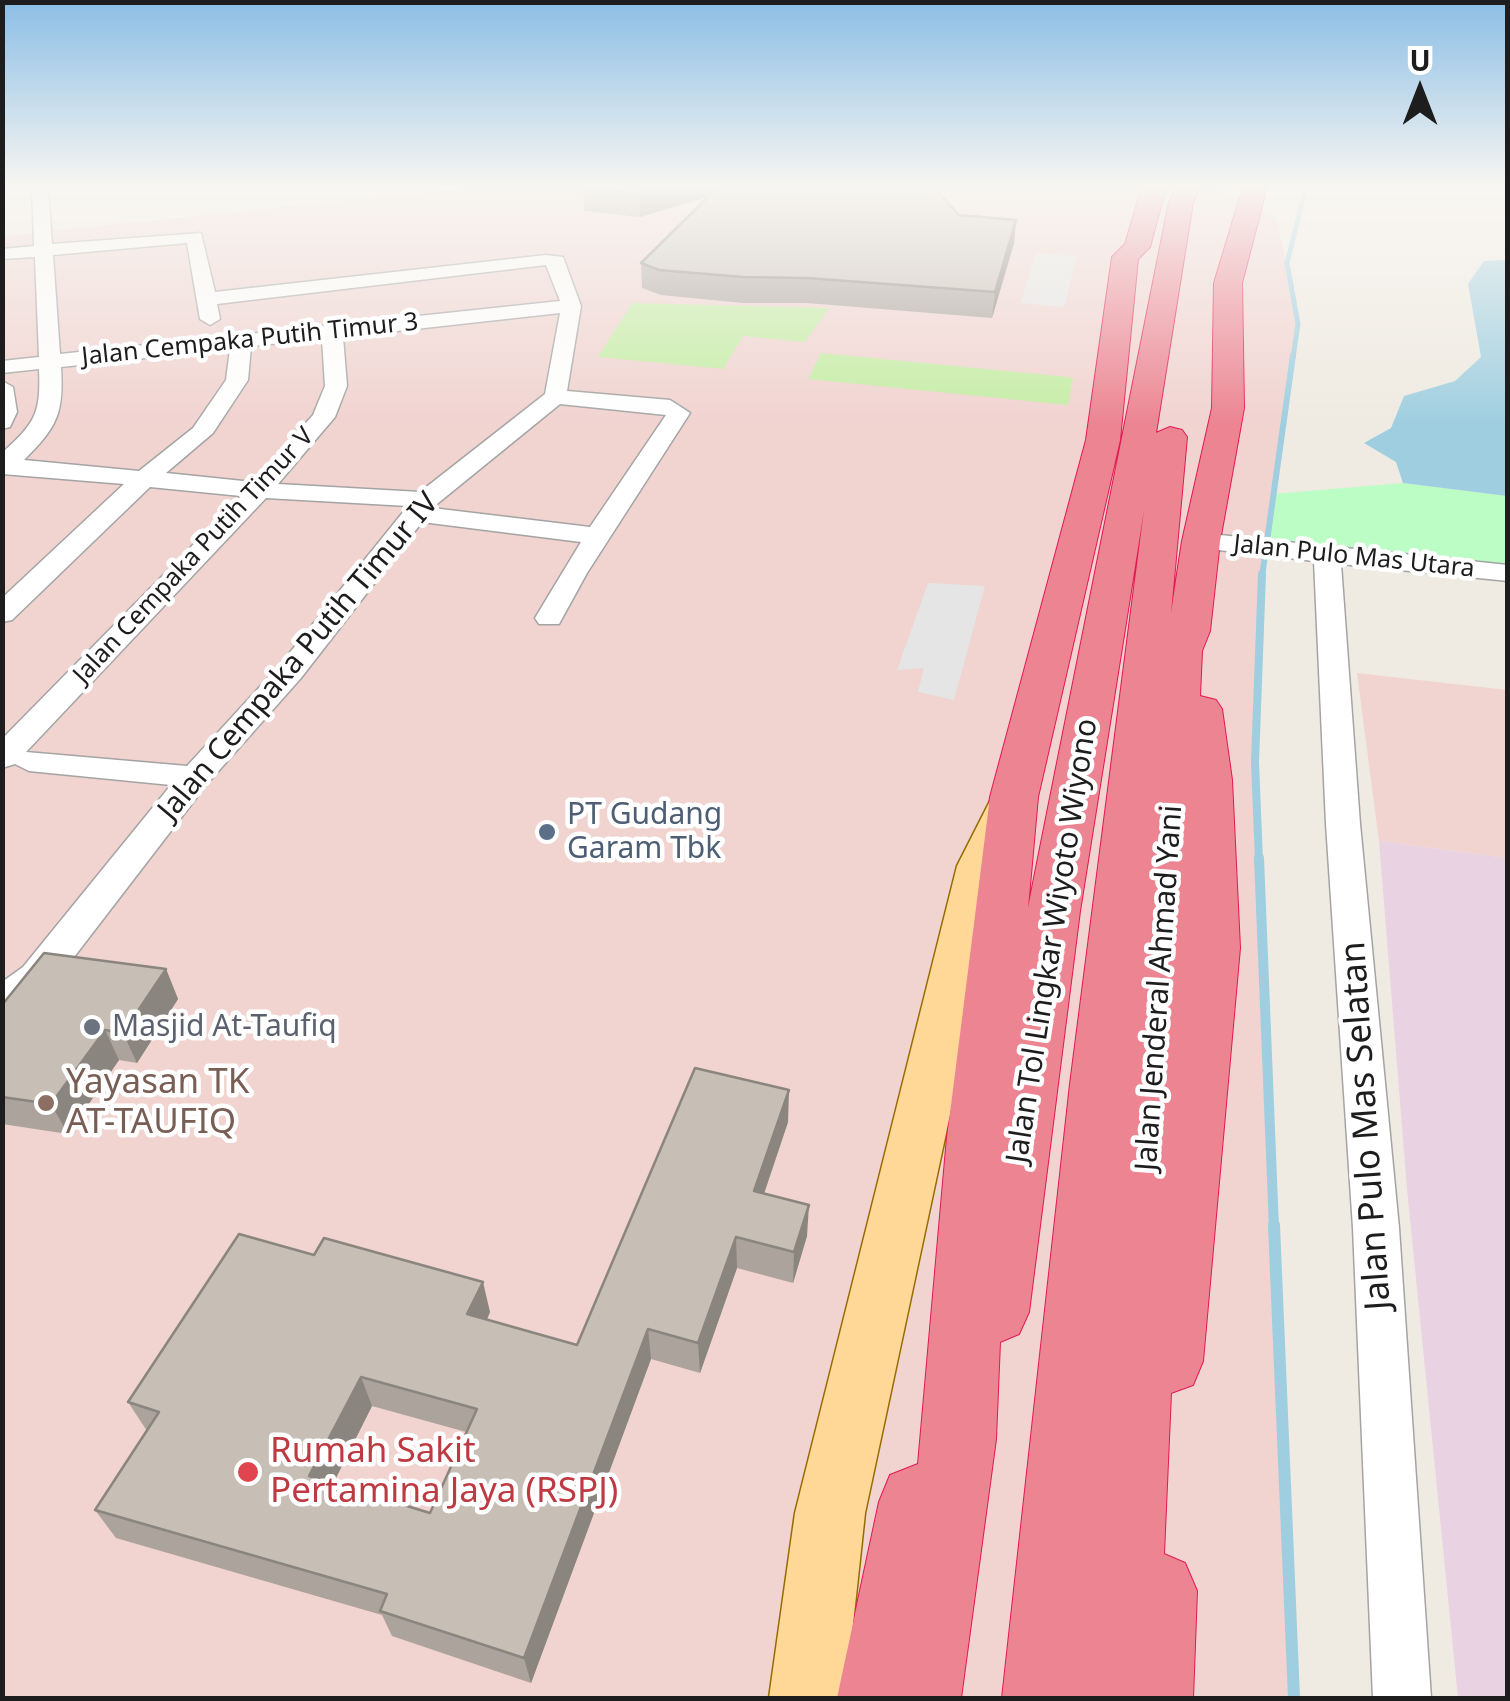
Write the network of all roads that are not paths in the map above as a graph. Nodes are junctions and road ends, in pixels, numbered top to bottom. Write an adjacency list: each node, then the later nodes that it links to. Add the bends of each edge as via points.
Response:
1 (26, 266): 19 (street)
2 (200, 266): 12 (street)
3 (507, 266): 12 (street)
4 (559, 266): 13 (street)
5 (1129, 266): 18 (highway)
6 (1155, 266): 18 (highway, via 1136,342)
7 (1169, 266): 42 (highway, Jalan Tol Lingkar Wiyoto Wiyono, via 1054,911)
8 (1193, 266): 43 (highway, Jalan Tol Lingkar Wiyoto Wiyono, via 1098,1104)
9 (1231, 266): 22 (highway, Jalan Jenderal Ahmad Yani)
10 (1257, 266): 11 (highway)
11 (1259, 279)
12 (206, 299): 17 (street)
13 (571, 306): 14 (street, Jalan Cempaka Putih Timur 3); 21 (street)
14 (332, 333): 16 (street, Jalan Cempaka Putih Timur 3); 26 (street, Jalan Cempaka Putih Timur V, via 331,404)
15 (1256, 336): 22 (highway, via 1254,373)
16 (241, 342): 17 (street, Jalan Cempaka Putih Timur 3); 25 (street, via 238,380 220,410)
17 (215, 344): 19 (street, Jalan Cempaka Putih Timur 3)
18 (1117, 349): 37 (highway, via 1074,567)
19 (43, 361): 20 (street, Jalan Cempaka Putih Timur 3); 24 (street, via 52,402 41,430)
20 (5, 373): 23 (street)
21 (556, 397): 27 (street, Jalan Cempaka Putih Timur IV); 28 (street, via 679,413)
22 (1228, 408): 29 (highway, Jalan Jenderal Ahmad Yani)
23 (2, 422)
24 (4, 466): 25 (street)
25 (146, 477): 26 (street); 32 (street)
26 (260, 490): 27 (street); 35 (street, Jalan Cempaka Putih Timur V)
27 (421, 507): 28 (street); 36 (street, Jalan Cempaka Putih Timur IV, via 290,672)
28 (597, 536): 33 (street)
29 (1211, 542): 30 (street, Jalan Pulo Mas Utara); 34 (highway, Jalan Jenderal Ahmad Yani)
30 (1322, 554): 31 (street, Jalan Pulo Mas Utara); 46 (street, Jalan Pulo Mas Selatan, via 1376,1228)
31 (1508, 573)
32 (2, 614)
33 (548, 618)
34 (1189, 631): 44 (highway, Jalan Jenderal Ahmad Yani, via 1181,651); 45 (highway, via 1198,653 1208,780 1213,948 1168,1360)
35 (12, 759): 36 (street)
36 (194, 777): 38 (street, Jalan Cempaka Putih Timur IV, via 37,977)
37 (1006, 809): 39 (main road, via 980,866 855,1396 830,1513); 40 (highway, via 940,1358); 41 (highway, via 959,1439)
38 (8, 1001)
39 (807, 1698)
40 (879, 1698)
41 (920, 1698)
42 (940, 1698)
43 (1044, 1698)
44 (1116, 1698)
45 (1151, 1698)
46 (1402, 1698)

